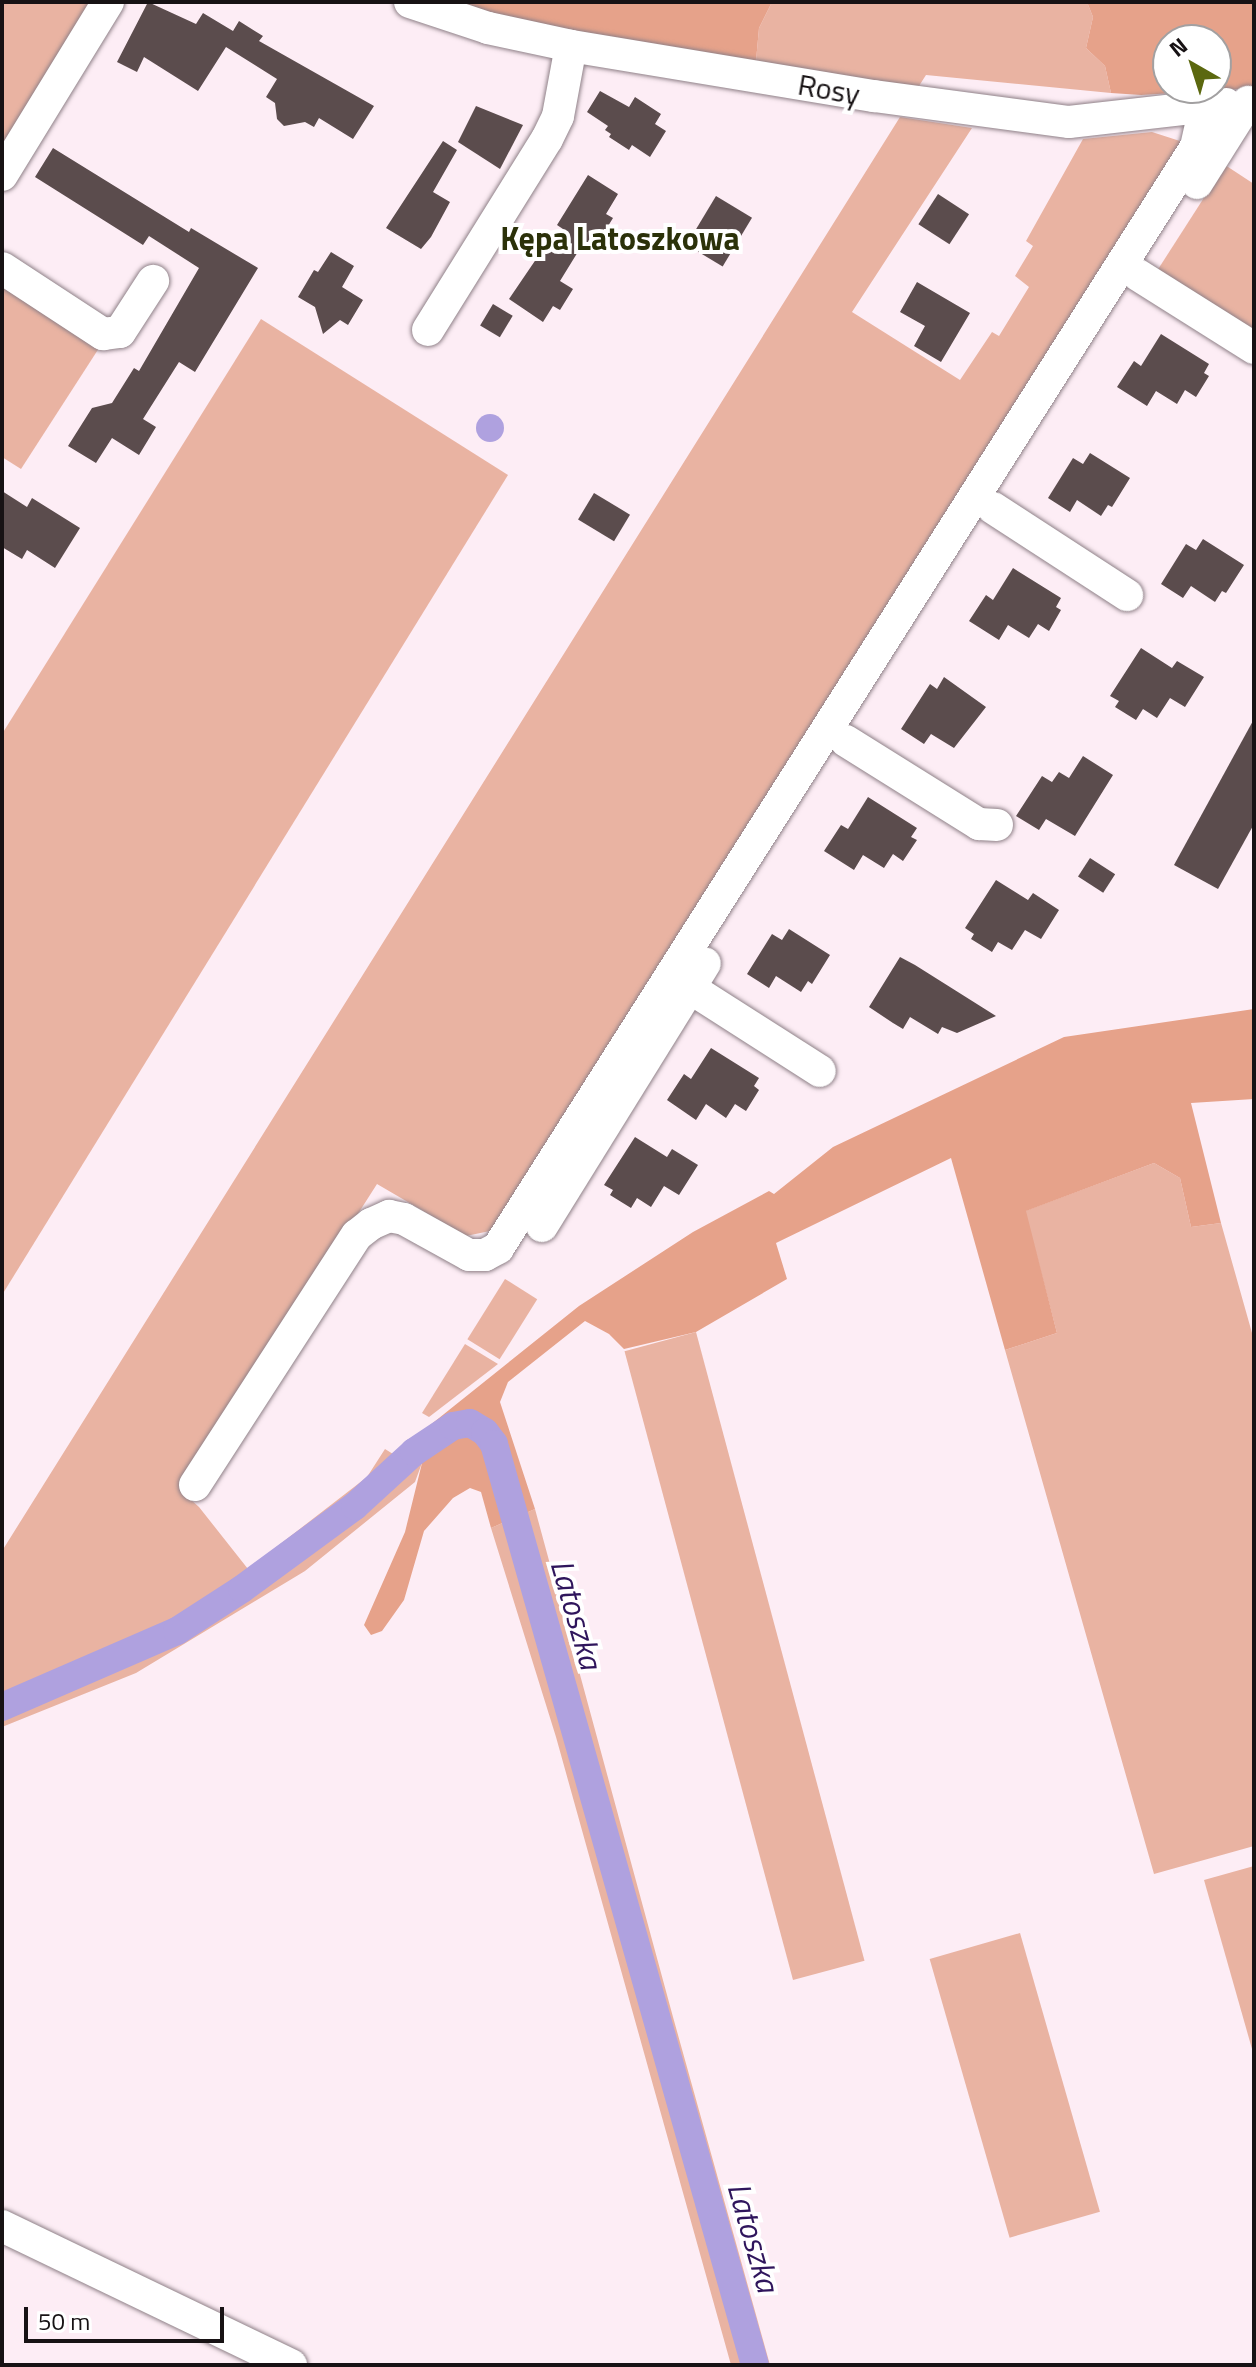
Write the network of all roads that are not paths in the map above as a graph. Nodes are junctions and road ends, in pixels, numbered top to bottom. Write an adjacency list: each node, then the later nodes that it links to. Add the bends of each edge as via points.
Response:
1 (108, 2): 6 (street)
2 (410, 2): 3 (street, Rosy, via 488,28)
3 (571, 46): 5 (street, Rosy, via 1069,122); 10 (street, via 558,116 547,139)
4 (1251, 101): 5 (street, Rosy); 8 (street)
5 (1205, 107): 19 (street, via 1196,147 498,1248 469,1255 404,1219 389,1216 371,1224 357,1235)
6 (2, 175)
7 (2, 268): 9 (street, via 103,334 120,332)
8 (1138, 275): 11 (street); 12 (street)
9 (153, 281)
10 (428, 330)
11 (1254, 348)
12 (993, 508): 13 (street); 14 (street)
13 (1127, 595)
14 (846, 741): 15 (street); 16 (street)
15 (987, 831)
16 (690, 988): 17 (street); 18 (street)
17 (820, 1071)
18 (542, 1226)
19 (195, 1485)
20 (2, 2226): 21 (street)
21 (291, 2365)

